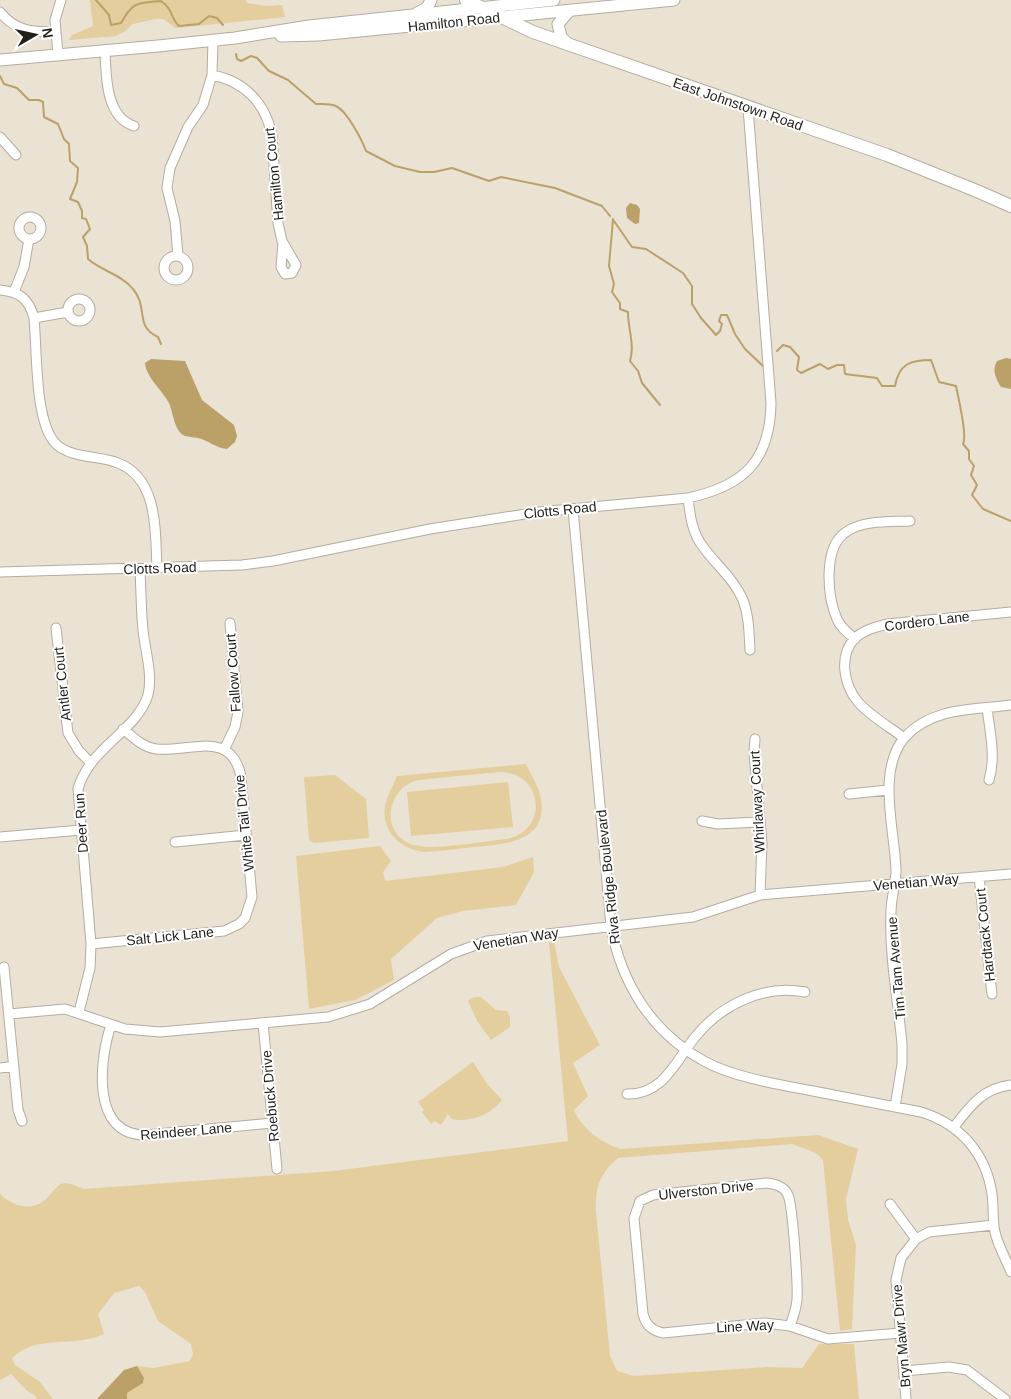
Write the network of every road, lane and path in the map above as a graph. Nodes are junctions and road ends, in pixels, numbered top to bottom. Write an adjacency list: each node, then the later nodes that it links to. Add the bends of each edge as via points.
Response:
1 (60, 0): 11 (street)
2 (431, 0): 9 (main road, via 427,8)
3 (466, 0): 6 (highway, East Johnstown Road)
4 (554, 0): 6 (main road, Hamilton Road)
5 (674, 0): 7 (main road, Hamilton Road)
6 (481, 7): 9 (main road, Hamilton Road); 10 (highway, East Johnstown Road)
7 (570, 10): 10 (main road, Hamilton Road); 14 (main road, via 558,24 561,36)
8 (0, 12): 11 (street, via 16,28)
9 (412, 14): 12 (main road, Hamilton Road)
10 (500, 18): 12 (main road, Hamilton Road, via 320,35); 14 (highway, East Johnstown Road)
11 (54, 32): 16 (street)
12 (235, 38): 13 (main road, Hamilton Road)
13 (213, 40): 15 (main road, Hamilton Road); 18 (street)
14 (569, 46): 19 (highway, East Johnstown Road)
15 (105, 50): 16 (main road, Hamilton Road); 20 (street, via 112,103 120,118)
16 (58, 54): 17 (main road, Hamilton Road)
17 (0, 60)
18 (212, 75): 25 (street, Hamilton Court, via 226,77 244,88 263,108 272,136 276,212); 26 (street, via 203,105 188,127 170,168 167,188 176,221)
19 (748, 108): 23 (highway, East Johnstown Road, via 887,155); 31 (street, Clotts Road, via 771,422 761,454 740,478 708,493)
20 (134, 126)
21 (0, 136): 22 (street)
22 (16, 155)
23 (1011, 206)
24 (29, 239): 28 (street, via 24,267)
25 (283, 243)
26 (178, 256)
27 (0, 290): 28 (street)
28 (14, 292): 30 (street, via 29,303)
29 (68, 312): 30 (street)
30 (34, 318): 34 (street, via 45,428 53,441 65,450 118,463 143,483 154,519)
31 (688, 498): 32 (street, Clotts Road); 41 (street, via 694,531 702,547 725,572 743,600)
32 (573, 509): 34 (street, Clotts Road, via 430,529 273,561); 63 (street, Riva Ridge Boulevard)
33 (910, 521): 40 (street, via 858,526 846,531 835,545 829,568 832,605 837,620)
34 (157, 568): 35 (street, Clotts Road)
35 (140, 569): 36 (street, Clotts Road); 44 (street, Deer Run, via 150,679 148,695 140,711)
36 (0, 572)
37 (1011, 612): 40 (street, Cordero Lane, via 887,624 870,629)
38 (230, 623): 47 (street, Fallow Court, via 238,712)
39 (56, 628): 48 (street, Antler Court, via 68,733)
40 (855, 639): 45 (street, via 847,652 844,668 848,687 859,703)
41 (750, 650)
42 (1011, 705): 43 (street, Tim Tam Avenue)
43 (988, 708): 45 (street, Tim Tam Avenue, via 955,710 927,720); 49 (street, via 993,756)
44 (123, 729): 47 (street, via 139,742 156,749 211,746); 48 (street, Deer Run)
45 (904, 738): 50 (street, Tim Tam Avenue, via 892,763)
46 (755, 739): 53 (street, Whirlaway Court)
47 (224, 750): 55 (street, White Tail Drive, via 240,771)
48 (90, 762): 54 (street, Deer Run, via 78,789)
49 (989, 780)
50 (888, 790): 51 (street); 60 (street, Tim Tam Avenue)
51 (849, 794)
52 (702, 821): 53 (street, via 718,824)
53 (760, 822): 61 (street, Whirlaway Court)
54 (80, 830): 56 (street); 64 (street, Deer Run)
55 (246, 835): 57 (street); 62 (street, White Tail Drive, via 252,897)
56 (0, 837)
57 (175, 842)
58 (1011, 874): 59 (street, Venetian Way)
59 (979, 877): 60 (street, Venetian Way); 67 (street, Hardtack Court)
60 (895, 884): 61 (street, Venetian Way); 77 (street, Tim Tam Avenue, via 891,919 902,1044)
61 (760, 895): 63 (street, Venetian Way, via 692,917)
62 (245, 918): 64 (street, Salt Lick Lane, via 224,931)
63 (612, 926): 70 (street, Venetian Way, via 487,941 450,954 355,1010 328,1017); 72 (street, Riva Ridge Boulevard, via 616,952 630,986 646,1012)
64 (91, 944): 68 (street, Deer Run, via 90,968)
65 (4, 967): 69 (street)
66 (805, 992): 72 (street, via 790,989 750,997 711,1020)
67 (992, 994)
68 (79, 1012): 69 (street, Venetian Way, via 52,1009); 71 (street, Venetian Way)
69 (9, 1014): 73 (street)
70 (263, 1023): 71 (street, Venetian Way, via 160,1032 142,1032); 79 (street, Roebuck Drive)
71 (111, 1025): 79 (street, Reindeer Lane, via 103,1054 102,1074 105,1105 119,1129 129,1134 146,1135)
72 (686, 1050): 76 (street, via 661,1083 650,1091); 77 (street, Riva Ridge Boulevard, via 705,1062 761,1081)
73 (14, 1066): 74 (street); 78 (street)
74 (0, 1068)
75 (1011, 1085): 80 (street, via 988,1090 974,1101)
76 (627, 1094)
77 (895, 1107): 80 (street, Riva Ridge Boulevard, via 939,1117)
78 (22, 1121)
79 (272, 1123): 81 (street, Roebuck Drive)
80 (954, 1127): 83 (street, Riva Ridge Boulevard, via 979,1154 987,1171)
81 (277, 1169)
82 (890, 1204): 84 (street)
83 (994, 1225): 84 (street, via 944,1229); 85 (street, Riva Ridge Boulevard)
84 (916, 1239): 88 (street, Bryn Mawr Drive, via 901,1258 896,1280)
85 (1011, 1272)
86 (790, 1326): 87 (street, Line Way, via 765,1323 663,1333); 87 (street, Ulverston Drive, via 797,1300 790,1203 783,1188 766,1183 654,1195 640,1201 634,1218 643,1314); 88 (street, Line Way, via 828,1339)
87 (649, 1327)
88 (900, 1333): 89 (street, Bryn Mawr Drive)
89 (904, 1371): 90 (street, Bryn Mawr Drive); 91 (street, via 949,1367 967,1370)
90 (906, 1399)
91 (1005, 1399)

